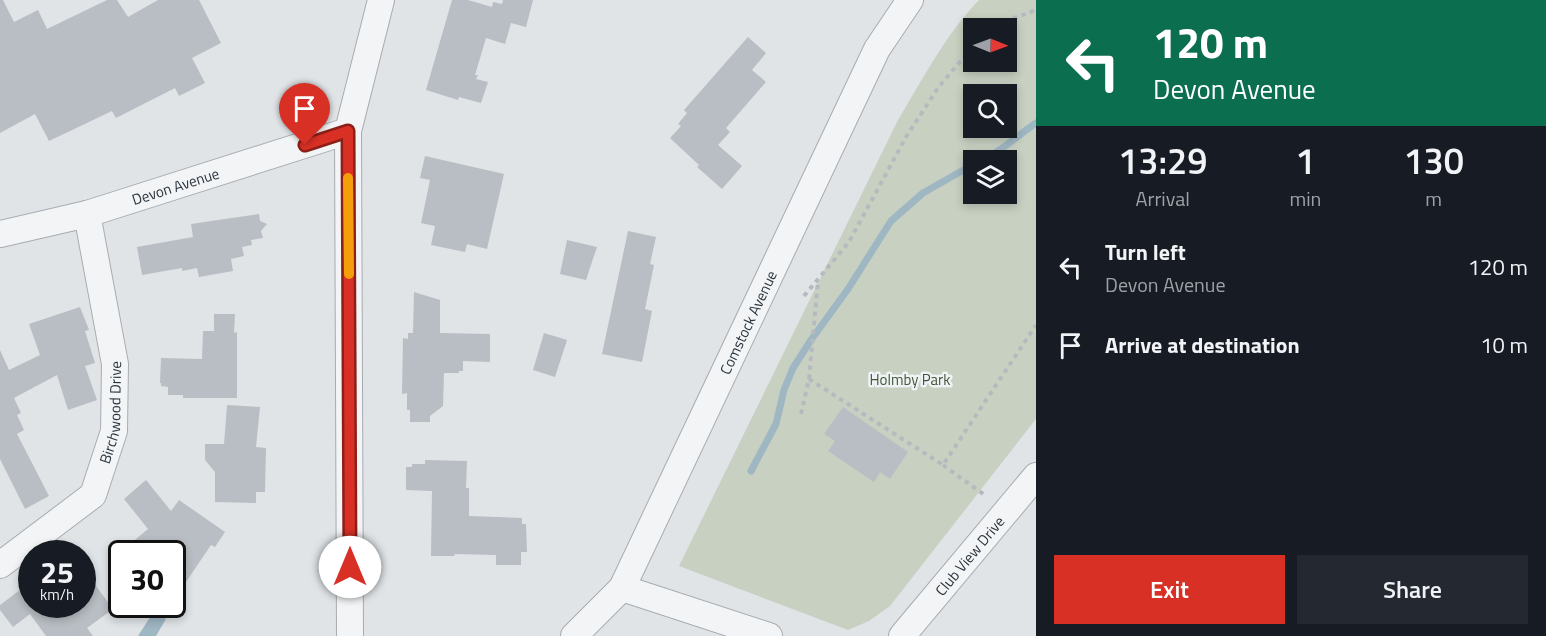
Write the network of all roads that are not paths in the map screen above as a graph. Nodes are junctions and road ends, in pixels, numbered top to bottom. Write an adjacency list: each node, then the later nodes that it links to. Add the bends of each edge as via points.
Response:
1 (381, 0): 3 (street)
2 (910, 0): 8 (street, Comstock Avenue, via 877,49)
3 (348, 131): 4 (street, Devon Avenue); 9 (street)
4 (87, 214): 5 (street, Devon Avenue); 7 (street, Birchwood Drive, via 115,364 114,431 93,495)
5 (0, 234)
6 (1036, 476): 12 (street, Club View Drive)
7 (0, 565)
8 (622, 588): 10 (street, Comstock Avenue); 11 (street)
9 (350, 636)
10 (574, 636)
11 (769, 636)
12 (902, 636)

